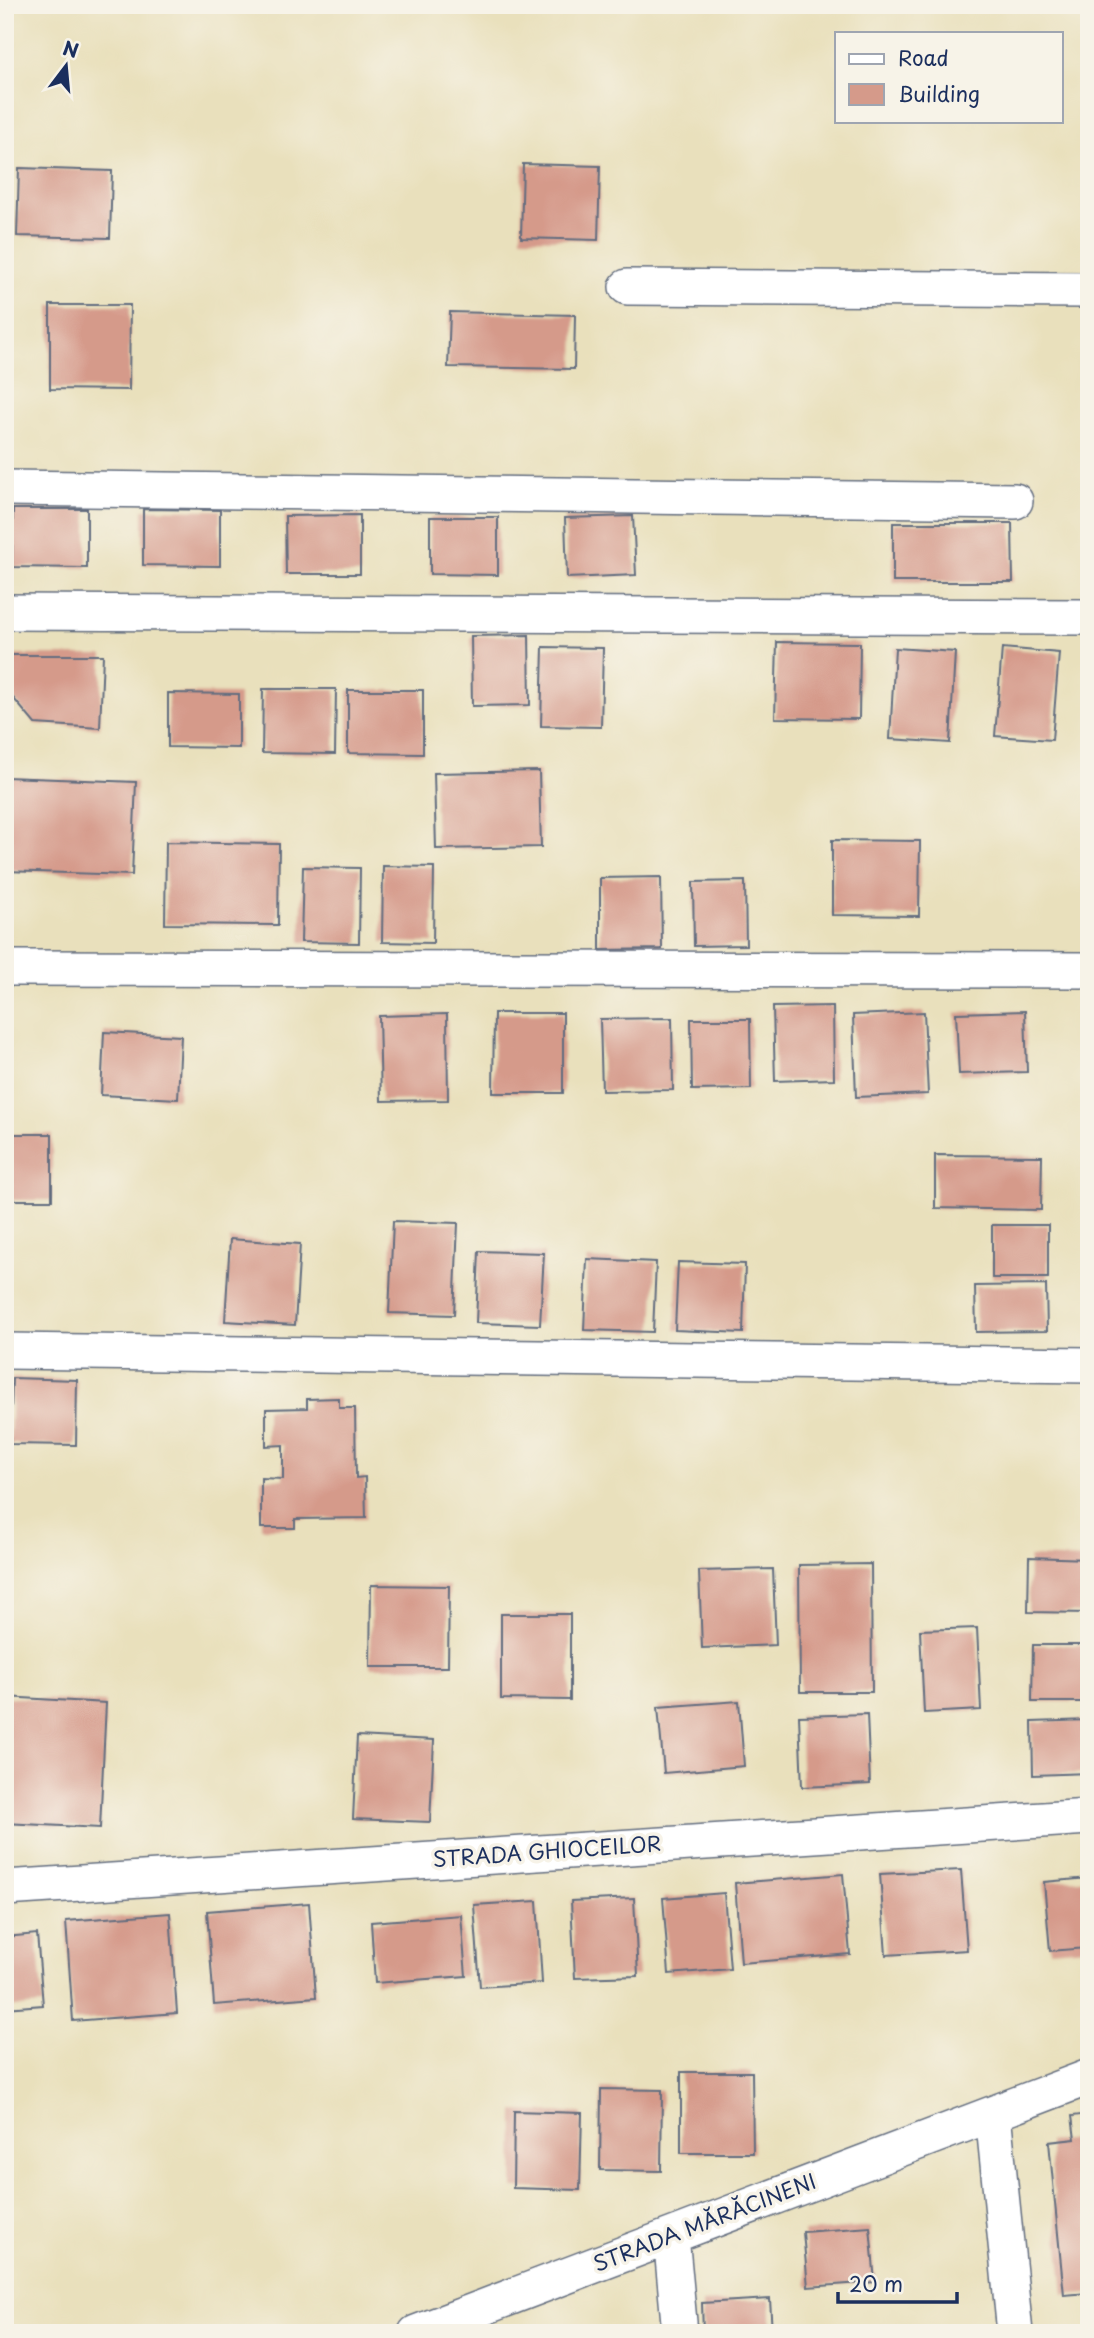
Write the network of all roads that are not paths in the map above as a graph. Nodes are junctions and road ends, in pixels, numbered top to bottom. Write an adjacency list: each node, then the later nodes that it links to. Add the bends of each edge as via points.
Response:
1 (627, 288): 2 (street)
2 (1089, 290)
3 (5, 488): 4 (street)
4 (1015, 501)
5 (5, 612): 6 (street)
6 (1089, 617)
7 (5, 968): 8 (street)
8 (1089, 970)
9 (5, 1351): 10 (street)
10 (1089, 1365)
11 (1089, 1817): 12 (street, STRADA GHIOCEILOR)
12 (5, 1888)
13 (1089, 2077): 14 (street, STRADA MĂRĂCINENI)
14 (993, 2113): 15 (street, STRADA MĂRĂCINENI); 18 (street)
15 (671, 2235): 16 (street, STRADA MĂRĂCINENI); 17 (street)
16 (418, 2332)
17 (680, 2333)
18 (1015, 2333)

